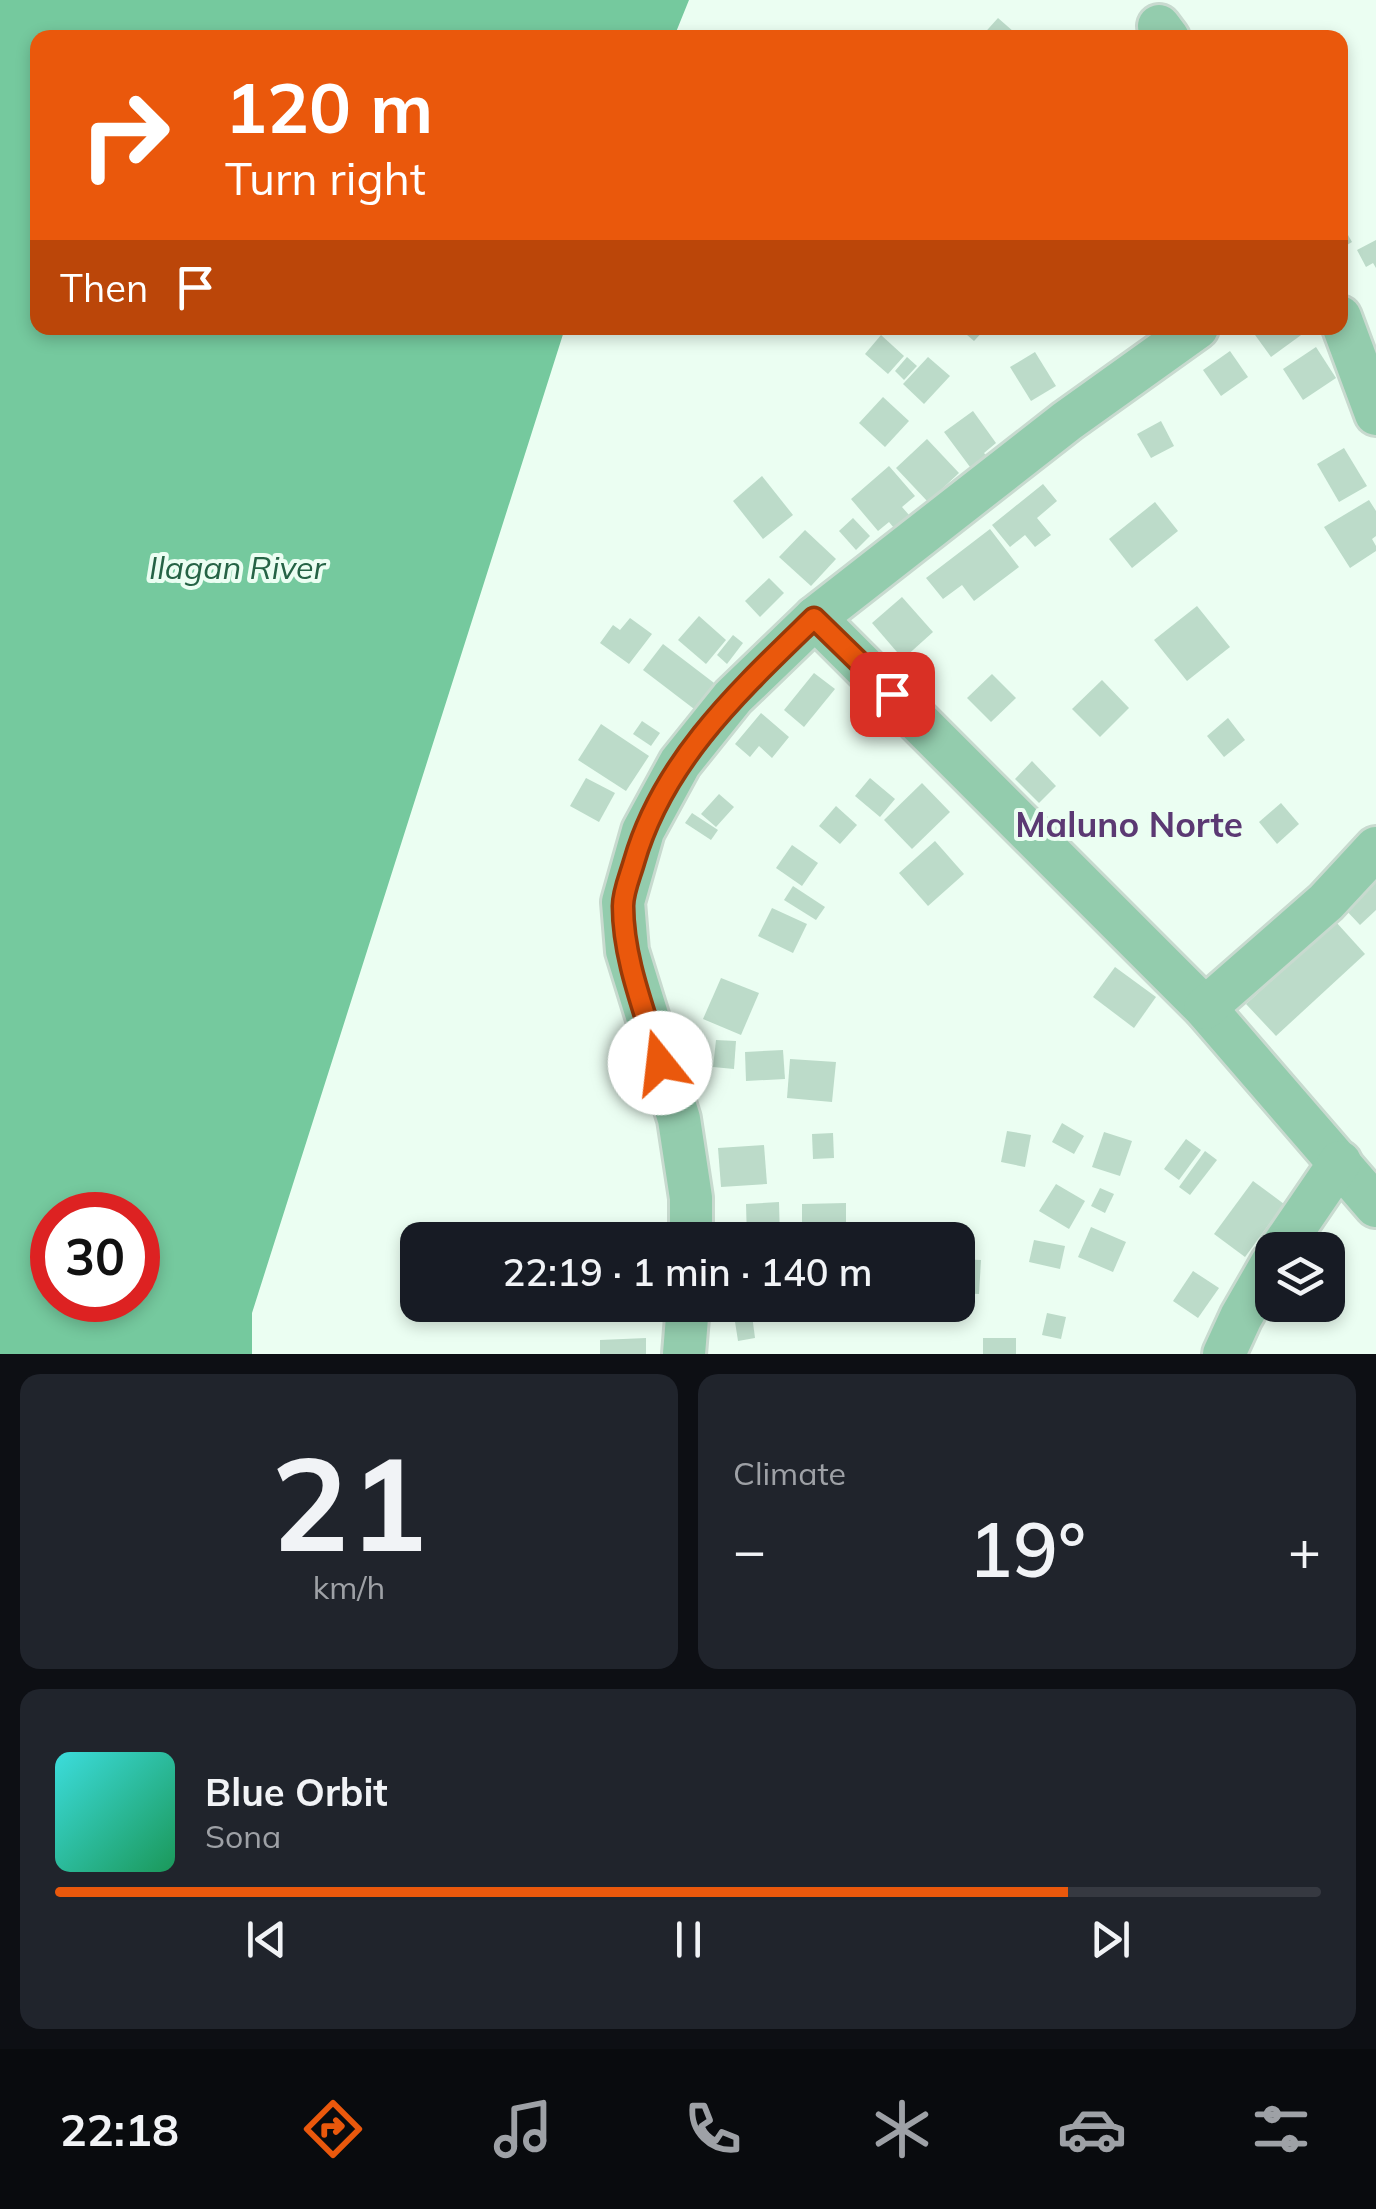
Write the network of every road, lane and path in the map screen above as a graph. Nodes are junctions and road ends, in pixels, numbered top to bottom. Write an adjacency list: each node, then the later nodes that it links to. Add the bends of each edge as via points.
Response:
1 (1187, 335): 4 (street)
2 (1347, 335): 3 (street)
3 (1376, 414)
4 (814, 618): 6 (street); 9 (street, via 734,696 680,763 643,831 622,902 627,950 679,1120)
5 (1376, 848): 6 (street, via 1326,902)
6 (1205, 1008): 7 (street)
7 (1340, 1162): 8 (street); 10 (street)
8 (1376, 1206)
9 (692, 1222)
10 (1292, 1232)
11 (1255, 1293): 14 (street)
12 (687, 1322): 13 (street)
13 (684, 1354)
14 (1224, 1354)

